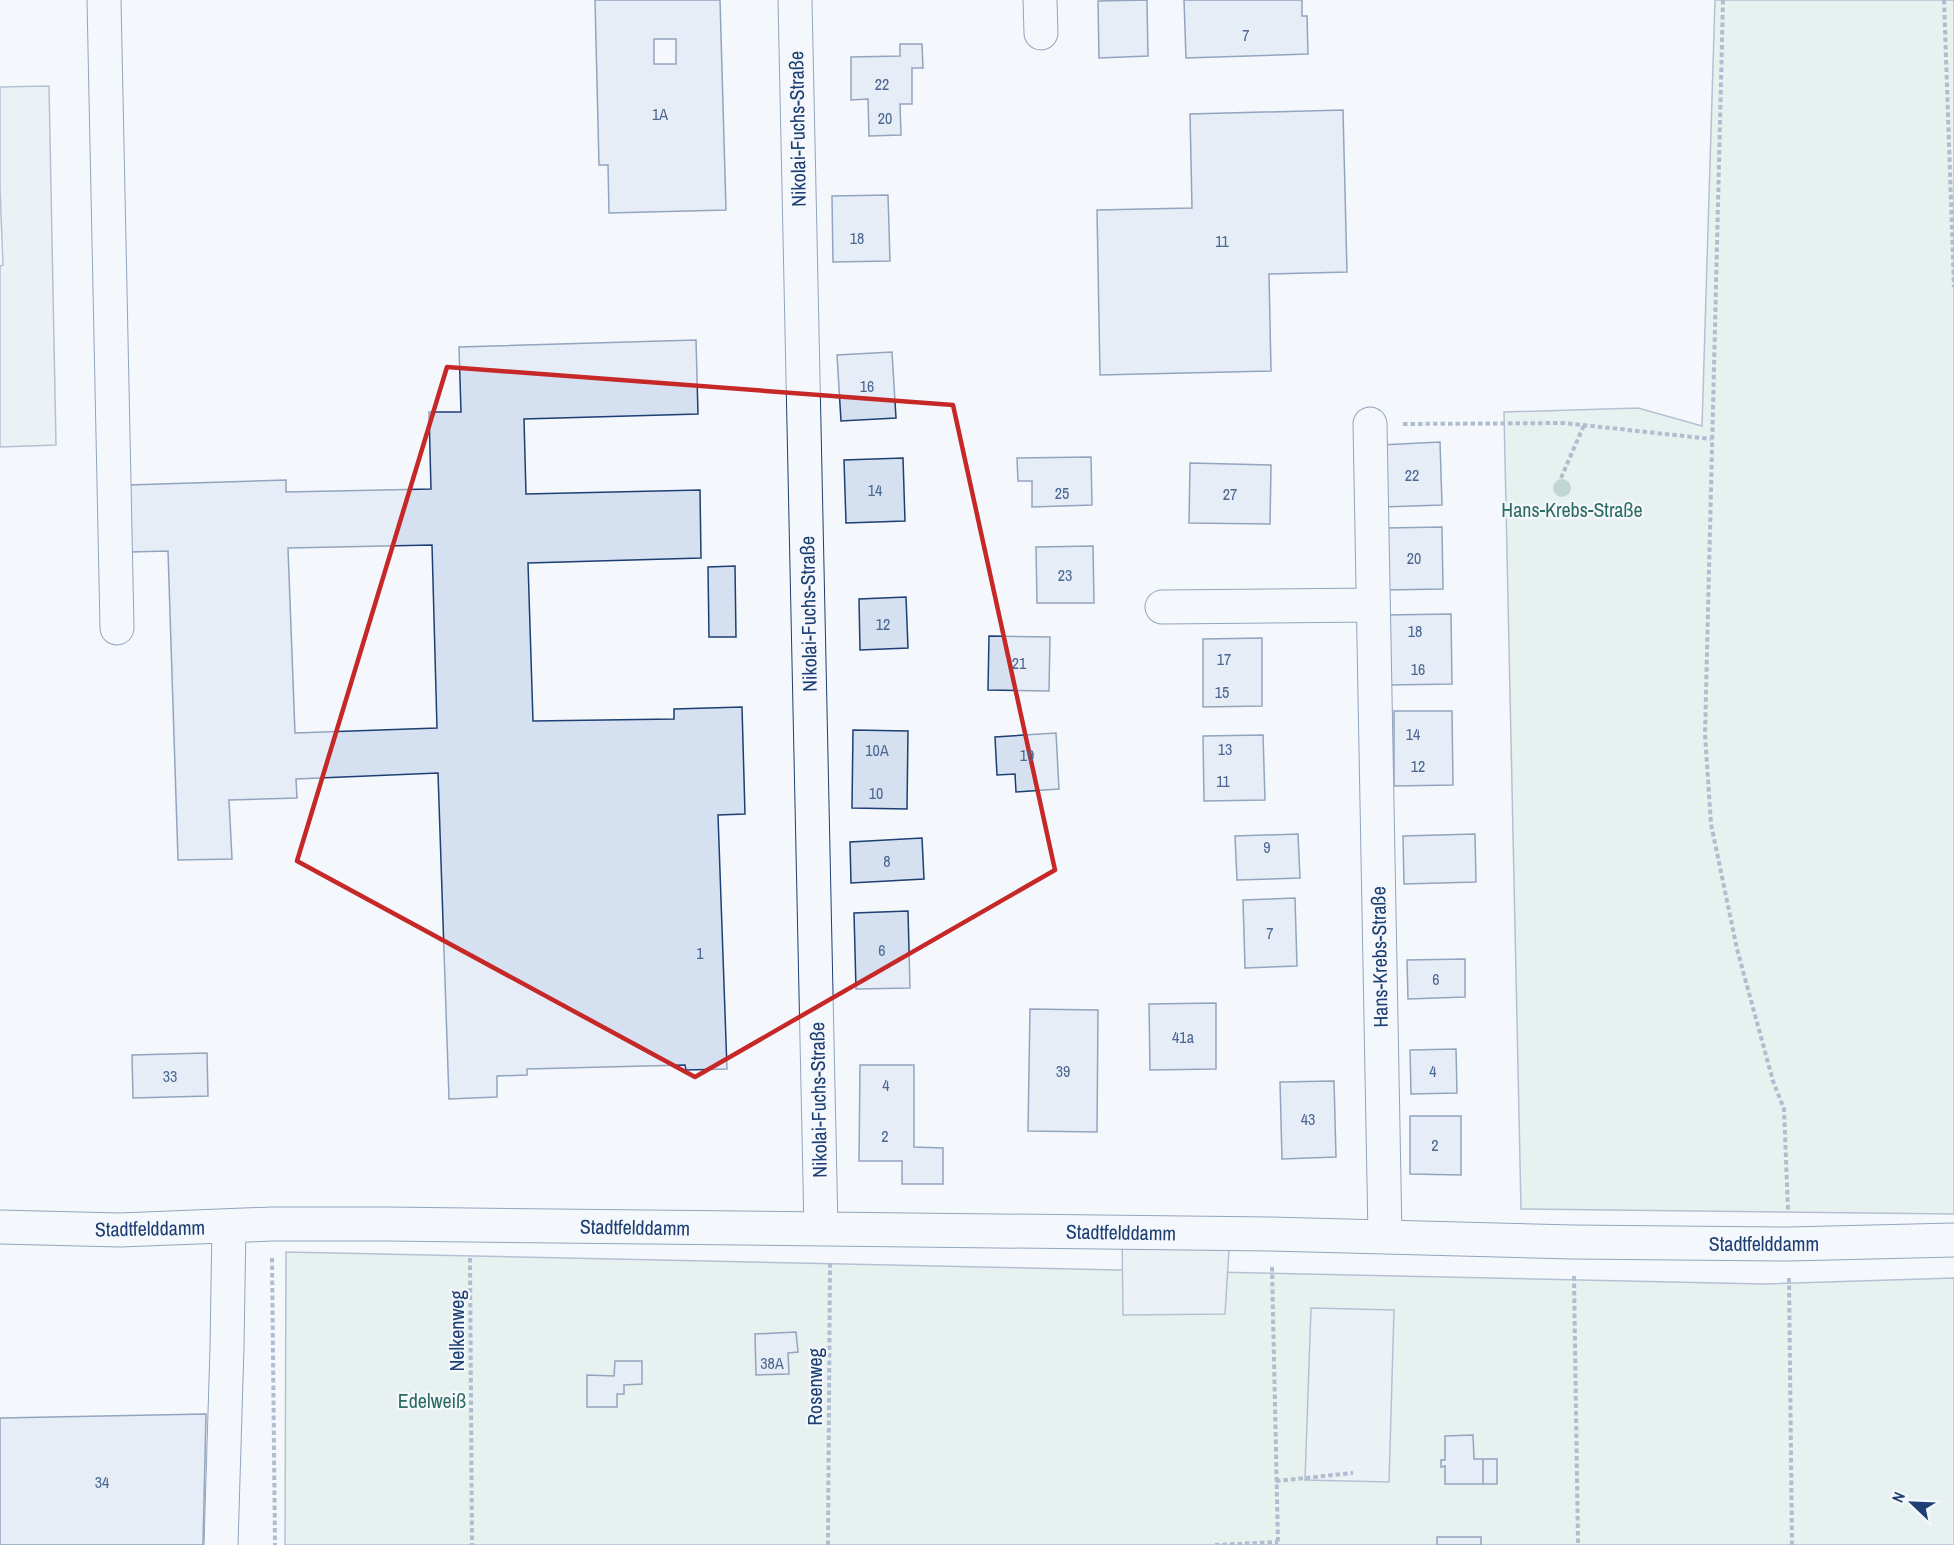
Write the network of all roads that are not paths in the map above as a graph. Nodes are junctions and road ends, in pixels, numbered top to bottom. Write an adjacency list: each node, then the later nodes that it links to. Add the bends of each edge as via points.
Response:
1 (104, 0): 8 (street)
2 (795, 0): 11 (street, Nikolai-Fuchs-Straße)
3 (1040, 0): 4 (street)
4 (1041, 33)
5 (1370, 424): 6 (street, Hans-Krebs-Straße)
6 (1372, 605): 7 (street); 12 (street, Hans-Krebs-Straße)
7 (1162, 607)
8 (117, 628)
9 (229, 1226): 10 (street, Stadtfelddamm, via 120,1230); 11 (street, Stadtfelddamm); 14 (street)
10 (0, 1227)
11 (826, 1229): 12 (street, Stadtfelddamm)
12 (1385, 1236): 13 (street, Stadtfelddamm, via 1789,1244)
13 (1954, 1240)
14 (221, 1545)

